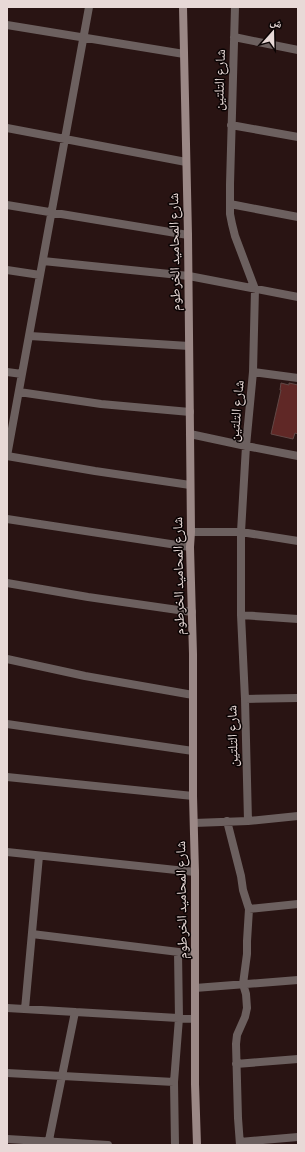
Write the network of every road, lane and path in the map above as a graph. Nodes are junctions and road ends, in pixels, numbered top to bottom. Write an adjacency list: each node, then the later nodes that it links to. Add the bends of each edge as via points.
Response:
1 (89, 7): 5 (street)
2 (183, 7): 8 (street, شارع المحاميد الخرطوم)
3 (235, 7): 6 (street, شارع التلتين)
4 (7, 25): 5 (street)
5 (84, 37): 8 (street); 12 (street)
6 (234, 37): 7 (street); 9 (street, شارع التلتين)
7 (298, 50)
8 (184, 54): 13 (street, شارع المحاميد الخرطوم)
9 (231, 125): 11 (street); 14 (street, شارع التلتين)
10 (7, 128): 12 (street)
11 (298, 137)
12 (65, 139): 13 (street); 16 (street)
13 (186, 162): 18 (street, شارع المحاميد الخرطوم)
14 (230, 204): 17 (street); 23 (street, شارع التلتين, via 235,236)
15 (7, 205): 16 (street)
16 (51, 213): 18 (street); 19 (street)
17 (298, 217)
18 (188, 235): 22 (street, شارع المحاميد الخرطوم)
19 (42, 260): 21 (street); 22 (street)
20 (7, 270): 21 (street)
21 (40, 275): 25 (street)
22 (189, 276): 23 (street); 26 (street, شارع المحاميد الخرطوم)
23 (256, 289): 24 (street); 28 (street, شارع التلتين)
24 (298, 297)
25 (30, 336): 26 (street); 29 (street)
26 (189, 346): 32 (street, شارع المحاميد الخرطوم)
27 (7, 372): 29 (street)
28 (253, 372): 30 (street); 34 (street, شارع التلتين)
29 (22, 374): 31 (street)
30 (298, 378)
31 (19, 392): 32 (street, via 101,404); 35 (street)
32 (190, 412): 33 (street, شارع المحاميد الخرطوم)
33 (190, 434): 34 (street); 37 (street, شارع المحاميد الخرطوم)
34 (246, 446): 36 (street); 40 (street, شارع التلتين)
35 (7, 456): 37 (street)
36 (298, 456)
37 (190, 485): 39 (street, شارع المحاميد الخرطوم)
38 (7, 518): 42 (street)
39 (191, 532): 40 (street); 42 (street, شارع المحاميد الخرطوم)
40 (241, 532): 41 (street); 45 (street, شارع التلتين)
41 (298, 541)
42 (190, 547): 44 (street, شارع المحاميد الخرطوم)
43 (7, 583): 44 (street)
44 (192, 612): 48 (street, شارع المحاميد الخرطوم)
45 (241, 615): 46 (street); 50 (street, شارع التلتين)
46 (298, 619)
47 (7, 659): 48 (street)
48 (193, 696): 52 (street, شارع المحاميد الخرطوم)
49 (298, 698): 50 (street)
50 (245, 699): 57 (street, شارع التلتين)
51 (7, 724): 52 (street)
52 (193, 751): 54 (street, شارع المحاميد الخرطوم)
53 (7, 777): 54 (street)
54 (193, 796): 58 (street, شارع المحاميد الخرطوم)
55 (298, 816): 57 (street)
56 (227, 821): 57 (street); 58 (street); 63 (street)
57 (248, 821)
58 (194, 823): 61 (street, شارع المحاميد الخرطوم)
59 (7, 852): 60 (street)
60 (39, 856): 61 (street); 64 (street)
61 (195, 872): 66 (street, شارع المحاميد الخرطوم)
62 (298, 904): 63 (street)
63 (249, 909): 68 (street)
64 (32, 934): 65 (street); 71 (street)
65 (178, 952): 66 (street); 73 (street)
66 (195, 954): 69 (street, شارع المحاميد الخرطوم)
67 (298, 980): 68 (street)
68 (243, 984): 69 (street); 76 (street, via 247,1008 237,1035)
69 (195, 988): 74 (street, شارع المحاميد الخرطوم)
70 (7, 1008): 71 (street)
71 (25, 1009): 72 (street)
72 (75, 1012): 73 (street); 78 (street)
73 (179, 1018): 74 (street); 79 (street)
74 (195, 1019): 87 (street, شارع المحاميد الخرطوم)
75 (298, 1059): 76 (street)
76 (236, 1064): 83 (street)
77 (7, 1073): 78 (street)
78 (62, 1077): 79 (street); 82 (street)
79 (174, 1082): 86 (street)
80 (298, 1137): 83 (street)
81 (7, 1139): 82 (street)
82 (49, 1143): 84 (street)
83 (240, 1143)
84 (101, 1145): 85 (street)
85 (108, 1145)
86 (175, 1145)
87 (197, 1145)

